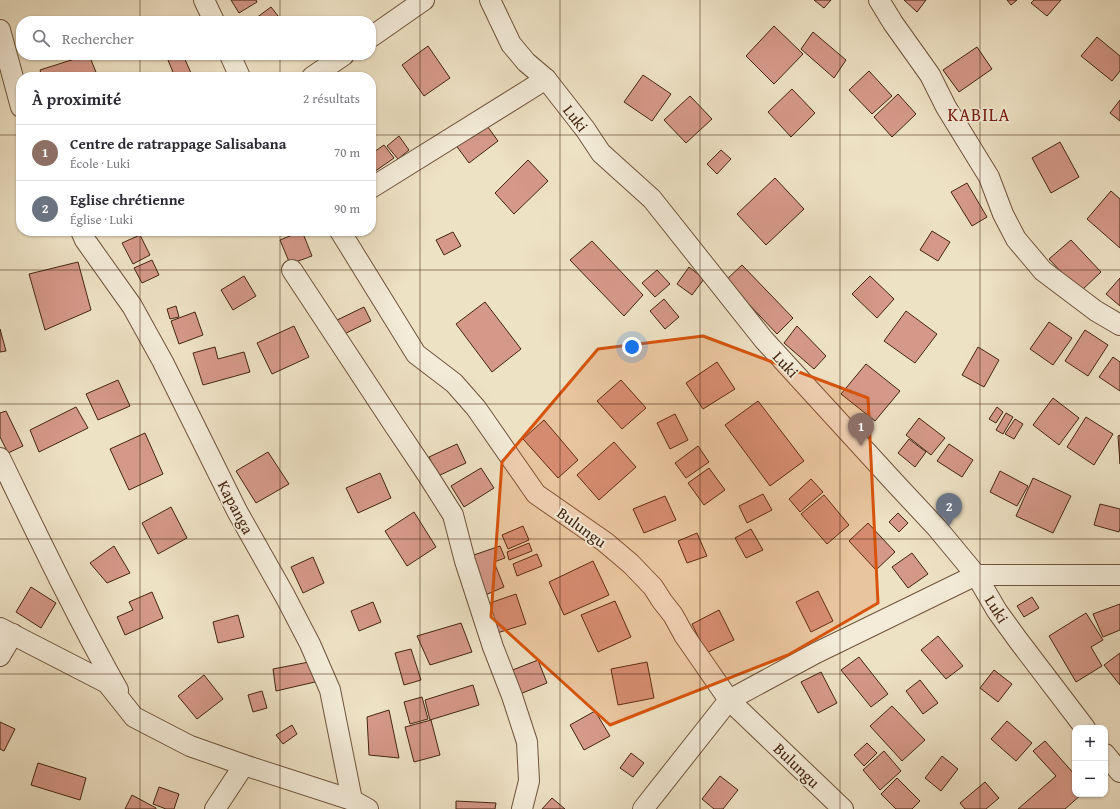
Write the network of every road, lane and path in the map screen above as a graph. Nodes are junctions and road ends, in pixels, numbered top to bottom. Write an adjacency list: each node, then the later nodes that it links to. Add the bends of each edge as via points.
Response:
1 (204, 0): 5 (street)
2 (424, 0): 7 (street)
3 (490, 0): 12 (street, Luki, via 511,44 526,62)
4 (880, 0): 18 (street, via 930,75 946,107 989,177 1016,239 1043,271 1096,311)
5 (212, 16)
6 (0, 30): 13 (street)
7 (376, 33)
8 (232, 60): 10 (street)
9 (337, 60): 11 (street)
10 (238, 72)
11 (319, 72)
12 (546, 79): 14 (street); 20 (street, Luki, via 601,152 652,199 764,340 938,528)
13 (16, 89)
14 (376, 185)
15 (83, 236): 30 (street, Kapanga, via 132,306 163,362 237,511 310,644 330,690)
16 (343, 236): 24 (street, Bulungu, via 416,354 454,383 476,408 536,494 605,542 631,564 653,588 674,615)
17 (292, 270): 32 (street, via 453,515 465,561 527,742 529,781)
18 (1120, 325)
19 (0, 458): 25 (street, via 98,656)
20 (976, 575): 21 (street); 24 (street, via 823,650); 26 (street, Luki, via 997,611)
21 (1120, 575)
22 (7, 631): 23 (street); 25 (street, via 106,684)
23 (0, 656)
24 (729, 700): 33 (street); 34 (street, Bulungu)
25 (134, 717): 28 (street, via 190,746)
26 (1083, 725)
27 (1108, 758): 29 (street)
28 (244, 765): 30 (street); 31 (street)
29 (1120, 772)
30 (360, 804)
31 (215, 809)
32 (522, 809)
33 (643, 809)
34 (843, 809)

